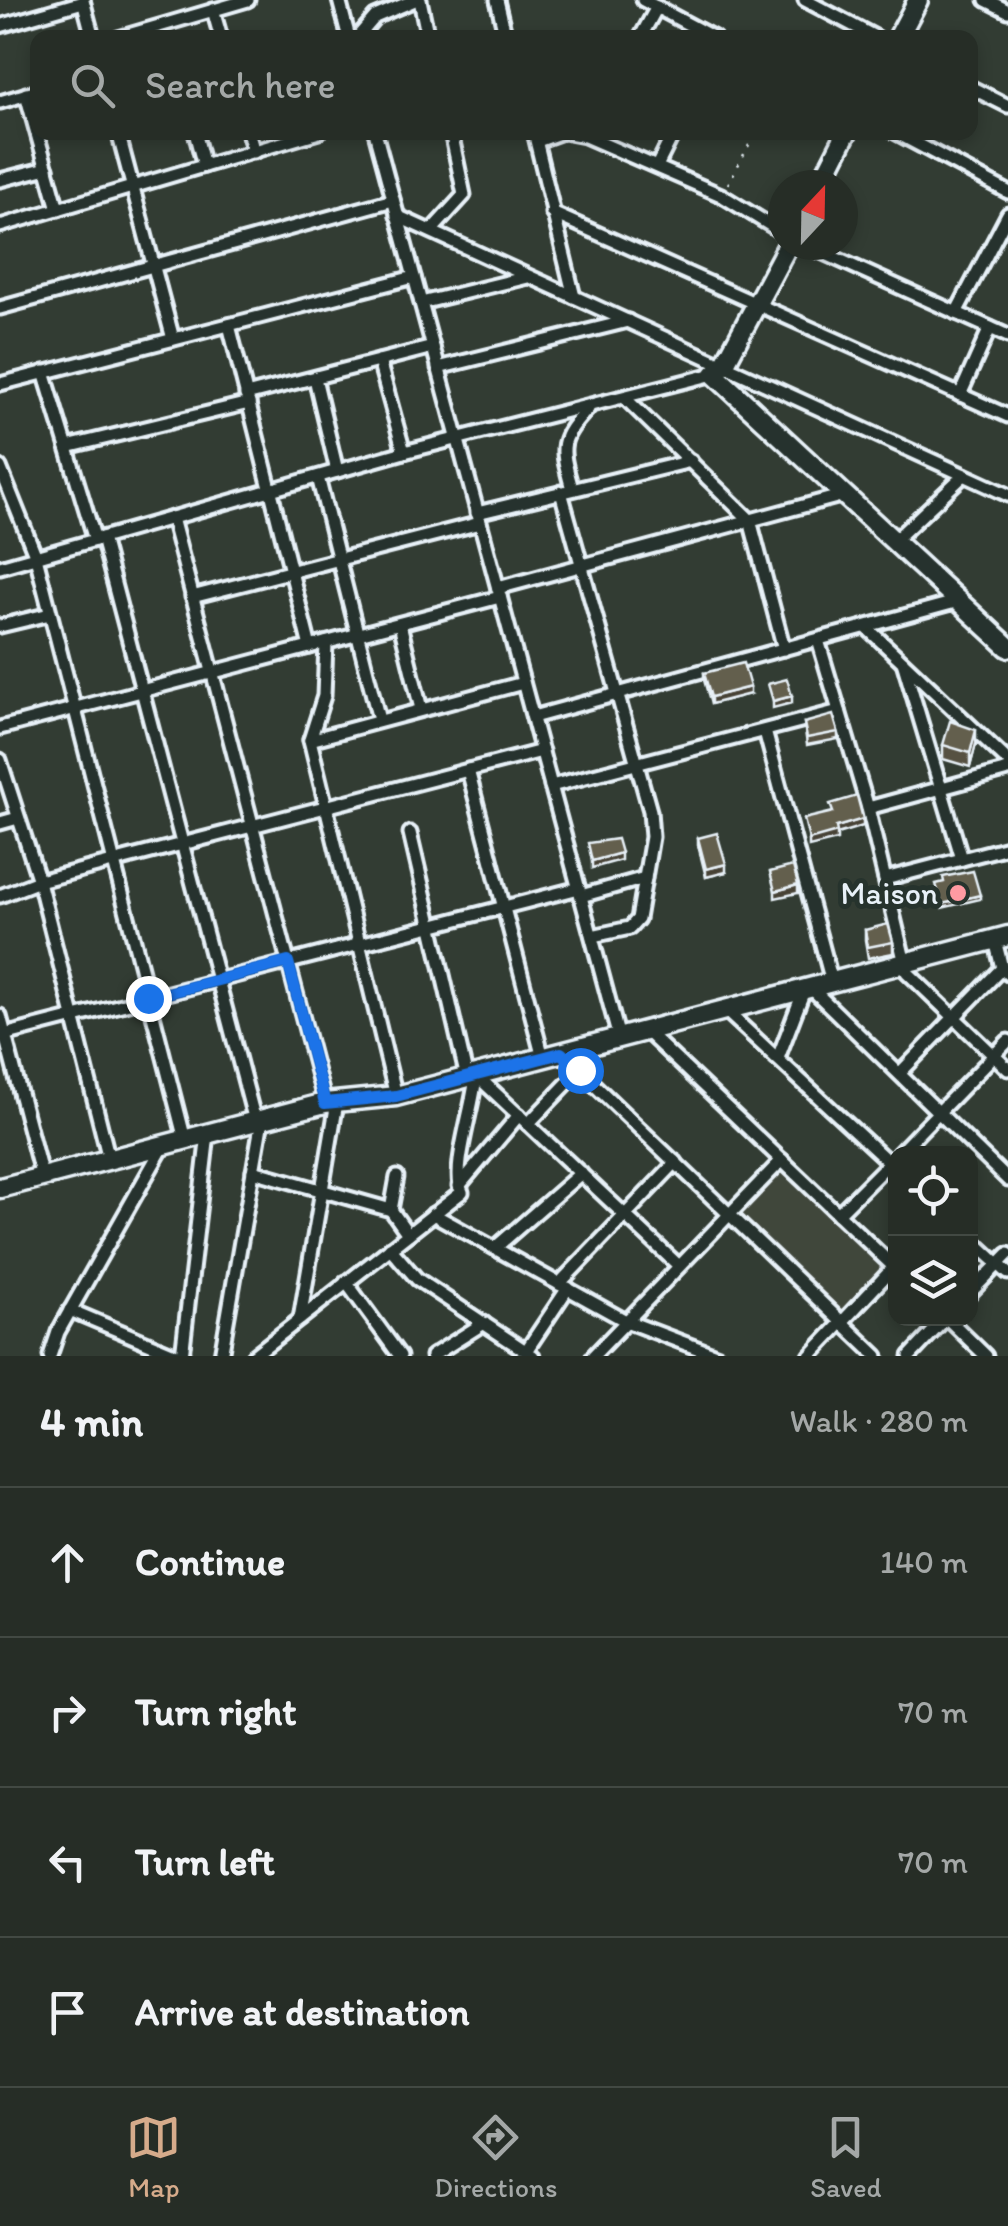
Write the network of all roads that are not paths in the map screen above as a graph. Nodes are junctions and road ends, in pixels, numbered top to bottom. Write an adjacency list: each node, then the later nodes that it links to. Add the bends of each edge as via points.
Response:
1 (248, 0): 11 (street)
2 (339, 0): 17 (street)
3 (418, 0): 18 (street, via 374,17); 19 (street)
4 (496, 0): 20 (street)
5 (643, 0): 10 (street)
6 (805, 0): 23 (street)
7 (918, 0): 24 (street)
8 (986, 0): 12 (street)
9 (83, 1): 13 (street); 14 (street)
10 (665, 6): 21 (street); 22 (street)
11 (212, 10): 15 (street); 16 (street)
12 (1008, 12)
13 (0, 26)
14 (91, 30)
15 (168, 30)
16 (218, 30)
17 (347, 30)
18 (363, 30)
19 (426, 30)
20 (504, 30)
21 (646, 30)
22 (702, 30)
23 (862, 30)
24 (902, 30)
25 (978, 90): 28 (street)
26 (30, 94): 27 (street)
27 (0, 102)
28 (1008, 106)
29 (41, 140): 44 (street)
30 (120, 140): 47 (street)
31 (197, 140): 42 (street)
32 (250, 140): 41 (street)
33 (293, 140): 41 (street)
34 (376, 140): 49 (street)
35 (453, 140): 56 (street, via 464,195)
36 (537, 140): 51 (street)
37 (599, 140): 43 (street)
38 (670, 140): 43 (street)
39 (844, 140): 45 (street)
40 (910, 140): 48 (street)
41 (254, 152): 42 (street)
42 (204, 166): 47 (street)
43 (657, 166): 54 (street)
44 (47, 168): 46 (street); 50 (street)
45 (828, 170)
46 (0, 180)
47 (133, 187): 50 (street); 59 (street)
48 (1008, 192)
49 (393, 200): 53 (street); 59 (street)
50 (58, 209): 55 (street)
51 (552, 213): 62 (street); 64 (street)
52 (1008, 214): 66 (street)
53 (397, 216): 56 (street); 61 (street)
54 (768, 225)
55 (0, 226)
56 (431, 231): 60 (street)
57 (780, 260): 64 (street)
58 (840, 260): 66 (street)
59 (156, 265): 65 (street); 71 (street)
60 (530, 276): 62 (street); 63 (street)
61 (414, 277): 63 (street); 68 (street)
62 (574, 296): 67 (street)
63 (421, 303): 72 (street)
64 (756, 304): 75 (street); 79 (street)
65 (0, 308)
66 (956, 312): 69 (street)
67 (628, 322): 74 (street); 75 (street)
68 (229, 325): 71 (street); 80 (street)
69 (990, 328): 70 (street); 79 (street)
70 (1008, 336)
71 (174, 339): 76 (street)
72 (433, 348): 73 (street); 74 (street)
73 (379, 361): 77 (street); 86 (street)
74 (438, 368): 84 (street)
75 (719, 370): 81 (street); 90 (street); 94 (street)
76 (44, 372): 78 (street); 85 (street)
77 (315, 378): 80 (street); 89 (street)
78 (0, 384)
79 (960, 395): 83 (street)
80 (248, 399): 85 (street); 92 (street)
81 (626, 399): 82 (street); 87 (street)
82 (589, 408): 84 (street); 93 (street, via 561,449)
83 (1008, 416)
84 (458, 441): 86 (street); 97 (street)
85 (67, 447): 99 (street)
86 (404, 452): 89 (street)
87 (691, 461): 93 (street); 98 (street)
88 (0, 467): 101 (street)
89 (337, 471): 91 (street)
90 (964, 475): 95 (street); 100 (street)
91 (318, 477): 92 (street); 102 (street)
92 (270, 490): 96 (street); 105 (street)
93 (567, 491): 97 (street); 103 (street)
94 (844, 495): 98 (street); 100 (street)
95 (1008, 495)
96 (172, 518): 99 (street); 107 (street)
97 (479, 518): 102 (street); 106 (street)
98 (750, 520): 103 (street); 118 (street)
99 (99, 539): 101 (street); 122 (street)
100 (894, 541): 108 (street)
101 (36, 557): 104 (street); 109 (street)
102 (338, 560): 105 (street); 113 (street)
103 (582, 566): 106 (street); 123 (street)
104 (0, 567)
105 (291, 572): 107 (street); 117 (street)
106 (499, 593): 110 (street); 121 (street)
107 (192, 597): 120 (street)
108 (959, 602): 112 (street); 116 (street)
109 (50, 614): 111 (street); 124 (street)
110 (400, 624): 113 (street); 125 (street)
111 (0, 626)
112 (866, 626): 114 (street); 119 (street)
113 (358, 634): 115 (street); 128 (street)
114 (818, 640): 118 (street); 126 (street)
115 (326, 643): 117 (street); 131 (street, via 324,696)
116 (1008, 646)
117 (310, 647): 120 (street)
118 (784, 649): 123 (street)
119 (903, 662): 134 (street); 139 (street)
120 (212, 672): 122 (street); 144 (street)
121 (524, 683): 125 (street); 127 (street)
122 (142, 691): 124 (street); 146 (street)
123 (618, 694): 127 (street); 135 (street)
124 (74, 709): 129 (street); 149 (street)
125 (421, 709): 128 (street)
126 (839, 711): 130 (street); 141 (street)
127 (533, 717): 132 (street)
128 (379, 720): 131 (street)
129 (0, 728)
130 (764, 731): 135 (street); 164 (street)
131 (310, 740): 140 (street)
132 (542, 751): 136 (street); 138 (street)
133 (0, 760): 142 (street)
134 (1008, 761)
135 (637, 764): 138 (street); 150 (street, via 650,811)
136 (468, 770): 140 (street); 155 (street)
137 (1008, 770): 139 (street)
138 (552, 786): 153 (street)
139 (941, 789): 141 (street); 148 (street)
140 (325, 807): 144 (street); 159 (street)
141 (868, 808): 151 (street)
142 (18, 818): 143 (street); 152 (street)
143 (0, 823)
144 (253, 826): 146 (street); 160 (street)
145 (410, 833): 156 (street)
146 (182, 844): 149 (street); 163 (street)
147 (1008, 846): 148 (street)
148 (962, 859): 151 (street)
149 (114, 862): 152 (street); 166 (street)
150 (645, 878): 153 (street); 157 (street, via 630,928)
151 (885, 880): 161 (street)
152 (39, 882): 154 (street); 169 (street)
153 (580, 892): 155 (street); 157 (street)
154 (0, 896)
155 (504, 907): 156 (street); 175 (street)
156 (429, 926): 159 (street); 181 (street)
157 (592, 936): 173 (street)
158 (1002, 938): 161 (street); 162 (street)
159 (358, 944): 160 (street); 182 (street)
160 (288, 962): 163 (street); 183 (street)
161 (904, 964): 164 (street); 170 (street)
162 (1005, 971): 170 (street)
163 (218, 980): 166 (street); 186 (street)
164 (832, 982): 165 (street)
165 (808, 989): 167 (street); 177 (street); 180 (street)
166 (148, 998): 169 (street); 188 (street)
167 (725, 1010): 171 (street); 177 (street)
168 (0, 1016): 172 (street)
169 (73, 1017): 172 (street); 192 (street)
170 (954, 1018): 176 (street); 180 (street)
171 (646, 1031): 173 (street); 193 (street)
172 (2, 1035): 198 (street)
173 (620, 1038): 175 (street)
174 (1008, 1041): 176 (street)
175 (552, 1056): 178 (street); 181 (street)
176 (994, 1056): 179 (street); 184 (street)
177 (778, 1058): 191 (street)
178 (580, 1070): 185 (street); 194 (street)
179 (1008, 1070)
180 (900, 1073): 184 (street)
181 (471, 1077): 182 (street); 185 (street); 201 (street)
182 (396, 1096): 183 (street)
183 (331, 1102): 186 (street); 203 (street)
184 (939, 1112): 190 (street); 200 (street)
185 (524, 1119): 197 (street); 201 (street)
186 (259, 1120): 187 (street); 196 (street)
187 (208, 1134): 188 (street); 230 (street)
188 (184, 1140): 189 (street)
189 (164, 1145): 192 (street); 220 (street)
190 (907, 1146)
191 (888, 1155)
192 (109, 1159): 198 (street)
193 (782, 1160): 206 (street); 207 (street)
194 (676, 1162): 206 (street); 208 (street)
195 (888, 1166): 207 (street)
196 (253, 1171): 203 (street); 231 (street)
197 (581, 1173): 208 (street); 212 (street)
198 (42, 1177): 202 (street)
199 (397, 1177): 204 (street)
200 (1008, 1180)
201 (458, 1186): 205 (street, via 462,1192)
202 (0, 1188)
203 (322, 1191): 204 (street); 221 (street)
204 (391, 1210): 209 (street)
205 (434, 1214): 209 (street); 212 (street)
206 (730, 1214): 215 (street); 223 (street)
207 (838, 1214): 213 (street)
208 (625, 1215): 215 (street); 218 (street)
209 (408, 1234): 211 (street)
210 (978, 1244): 214 (street)
211 (390, 1248): 217 (street); 224 (street, via 417,1278)
212 (496, 1248): 218 (street)
213 (888, 1262)
214 (1005, 1264): 219 (street)
215 (679, 1266): 222 (street)
216 (888, 1274): 223 (street)
217 (346, 1282): 221 (street); 233 (street)
218 (564, 1286): 222 (street); 227 (street)
219 (978, 1286)
220 (70, 1310): 229 (street); 230 (street)
221 (300, 1319): 232 (street)
222 (626, 1321): 228 (street); 235 (street)
223 (842, 1322): 236 (street); 237 (street)
224 (484, 1323): 227 (street); 234 (street)
225 (938, 1326): 238 (street)
226 (954, 1326): 239 (street)
227 (530, 1354)
228 (708, 1354)
229 (50, 1356)
230 (180, 1356)
231 (220, 1356)
232 (253, 1356)
233 (400, 1356)
234 (432, 1356)
235 (592, 1356)
236 (810, 1356)
237 (877, 1356)
238 (910, 1356)
239 (986, 1356)

